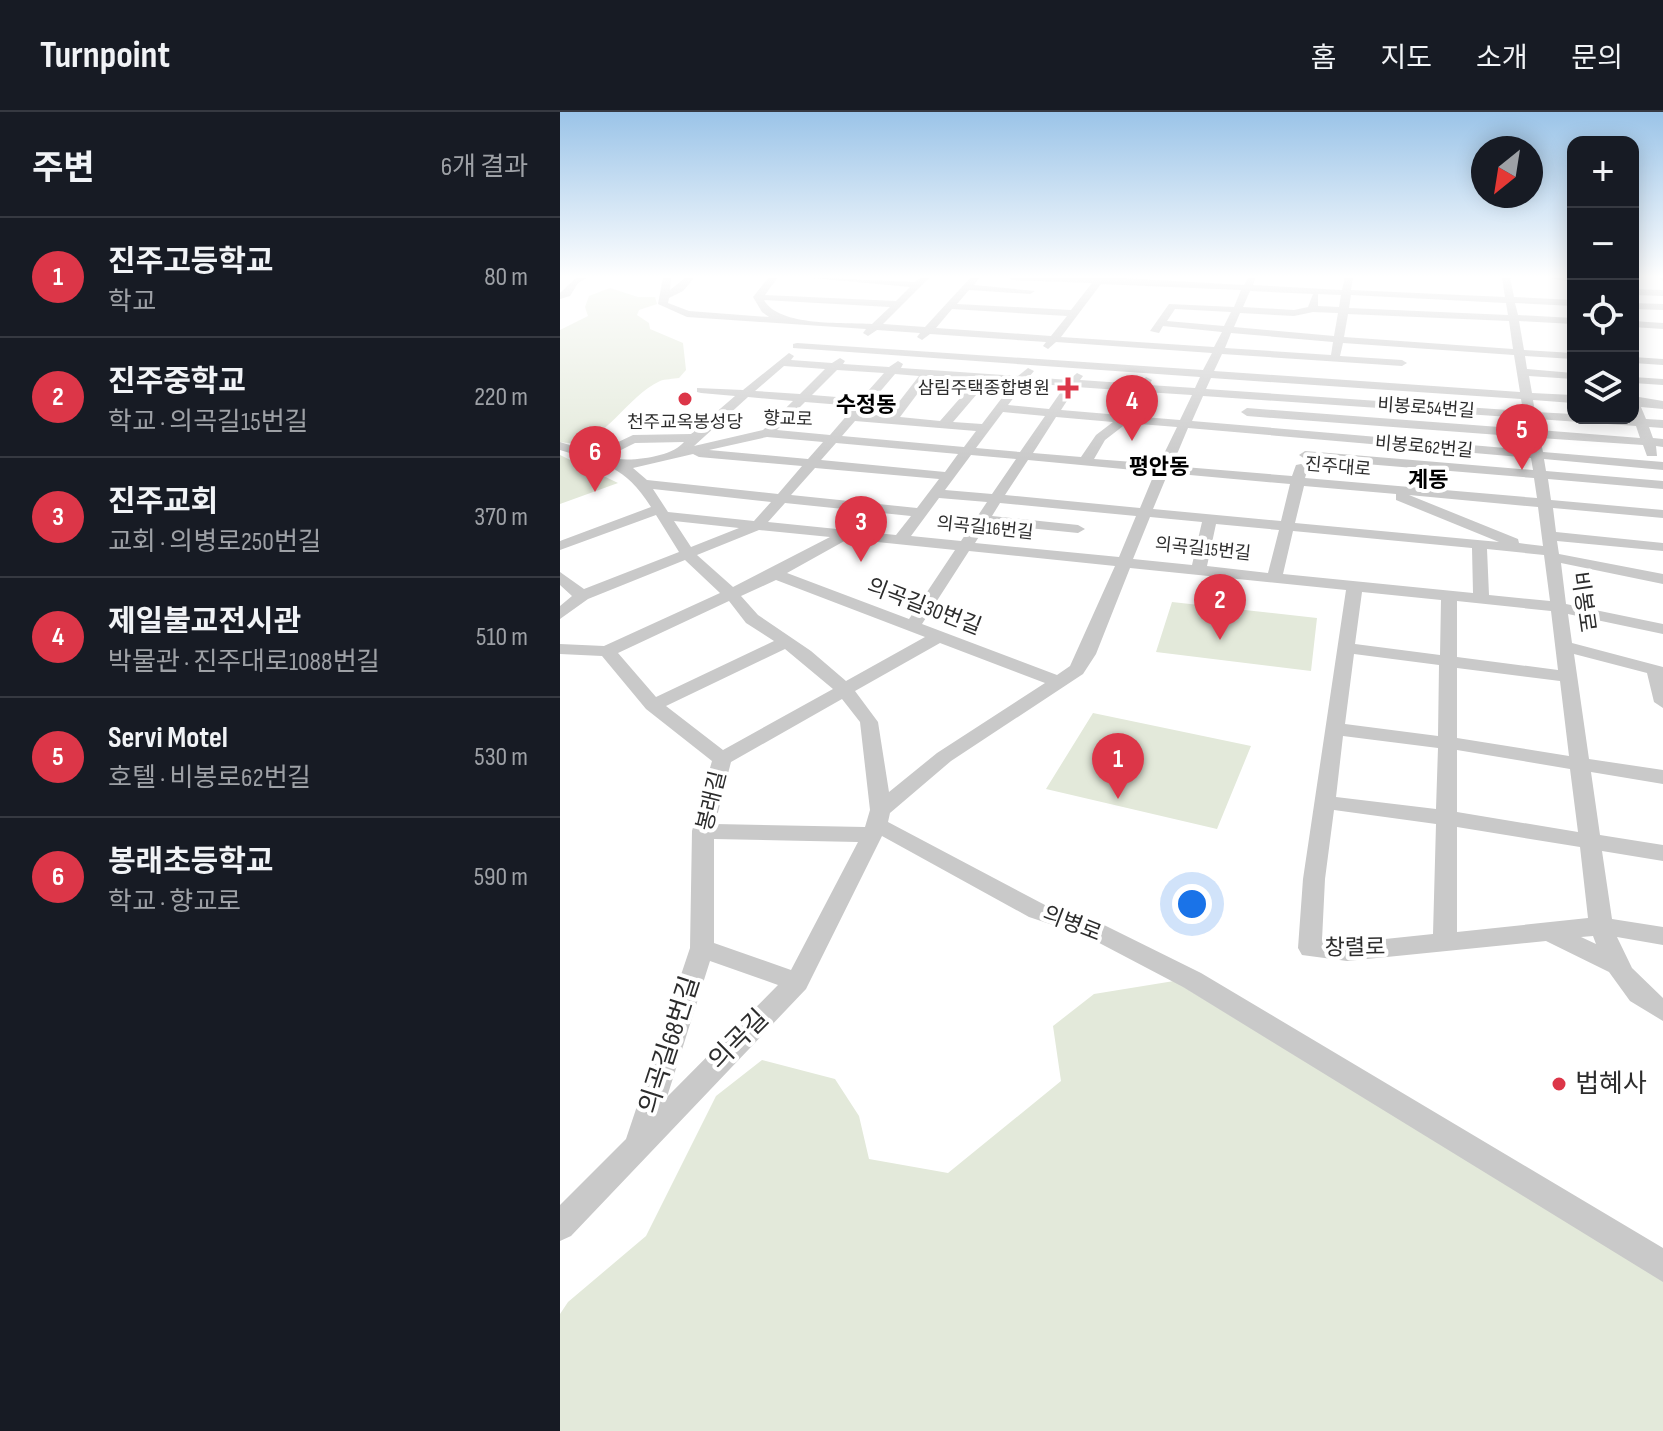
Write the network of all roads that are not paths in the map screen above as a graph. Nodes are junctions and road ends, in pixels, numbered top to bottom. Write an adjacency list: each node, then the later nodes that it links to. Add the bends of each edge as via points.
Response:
1 (799, 339): 16 (street)
2 (862, 339): 20 (street)
3 (921, 339): 22 (street)
4 (985, 339): 25 (street)
5 (1044, 339): 6 (street)
6 (1053, 339): 15 (street); 28 (street)
7 (1151, 339): 17 (street)
8 (1169, 339): 18 (street)
9 (1223, 339): 21 (street)
10 (1287, 339): 23 (street)
11 (1339, 339): 26 (street)
12 (1406, 339): 31 (street)
13 (1463, 339): 19 (street)
14 (1517, 339): 19 (street, 비봉로)
15 (1099, 343): 17 (street); 32 (street)
16 (797, 346): 20 (street); 30 (street)
17 (1146, 346): 18 (street)
18 (1164, 347): 21 (street); 34 (street)
19 (1518, 347): 24 (street); 36 (street, 비봉로)
20 (851, 350): 22 (street); 33 (street)
21 (1218, 351): 23 (street); 38 (street)
22 (907, 354): 25 (street); 35 (street)
23 (1282, 355): 26 (street); 42 (street)
24 (1567, 355)
25 (969, 358): 28 (street); 39 (street)
26 (1335, 359): 31 (street); 45 (street)
27 (1639, 360): 29 (street)
28 (1035, 362): 32 (street); 43 (street)
29 (1663, 362)
30 (783, 363): 33 (street); 53 (street)
31 (1402, 363): 48 (street)
32 (1083, 366): 34 (street); 47 (street)
33 (834, 367): 35 (street); 56 (street)
34 (1152, 370): 38 (street); 49 (street)
35 (892, 371): 37 (street); 59 (street)
36 (1522, 372): 40 (street); 55 (street, 비봉로)
37 (927, 373): 39 (street); 72 (street)
38 (1207, 374): 42 (street); 52 (street)
39 (955, 375): 41 (street)
40 (1567, 376)
41 (985, 377): 43 (street); 75 (street)
42 (1271, 378): 45 (street)
43 (1022, 379): 47 (street); 63 (street)
44 (1639, 380): 46 (street)
45 (1328, 382): 48 (street); 58 (street)
46 (1663, 382)
47 (1073, 383): 49 (street); 64 (street)
48 (1399, 387): 50 (street)
49 (1141, 388): 52 (street); 71 (street)
50 (1420, 388): 55 (street); 62 (street)
51 (701, 390): 53 (street)
52 (1199, 392): 54 (street); 76 (street)
53 (748, 393): 56 (street); 79 (street)
54 (1253, 396): 58 (street); 65 (street)
55 (1527, 396): 57 (street); 67 (street, 비봉로)
56 (803, 398): 59 (street); 82 (street)
57 (1567, 399)
58 (1323, 401): 62 (street); 69 (street)
59 (864, 403): 68 (street)
60 (1639, 403): 61 (street)
61 (1663, 405)
62 (1419, 407): 67 (street); 78 (street)
63 (1000, 408): 64 (street); 80 (street)
64 (1052, 412): 71 (street); 95 (street)
65 (1247, 412): 69 (street, 비봉로54번길); 81 (street)
66 (1639, 414): 74 (street)
67 (1530, 415): 70 (street); 83 (street, 비봉로)
68 (850, 417): 72 (street); 86 (street)
69 (1317, 417): 78 (street, 비봉로54번길); 84 (street)
70 (1567, 417)
71 (1124, 419): 76 (street); 97 (street, via 1100,438)
72 (892, 420): 75 (street)
73 (1639, 422): 74 (street)
74 (1642, 422): 77 (street); 87 (street)
75 (944, 424): 80 (street)
76 (1185, 424): 81 (street); 102 (street)
77 (1663, 424)
78 (1418, 425): 83 (street, 비봉로54번길); 88 (street)
79 (706, 427): 82 (street); 85 (street)
80 (985, 428): 90 (street)
81 (1241, 429): 84 (street)
82 (767, 433): 86 (street, 향교로); 91 (street, 향교로)
83 (1533, 433): 87 (street, 비봉로54번길); 94 (street, 비봉로)
84 (1311, 435): 88 (street); 93 (street)
85 (694, 438): 91 (street); 92 (street, via 633,439)
86 (832, 439): 90 (street, 향교로); 98 (street)
87 (1656, 442): 101 (street)
88 (1418, 445): 94 (street); 99 (street)
89 (560, 446): 96 (street)
90 (967, 451): 95 (street, 향교로); 104 (street)
91 (683, 452): 92 (street, 향교로); 98 (street)
92 (623, 454): 96 (street); 96 (street); 106 (street)
93 (1305, 455): 99 (street, 비봉로62번길); 105 (street)
94 (1537, 455): 101 (street); 103 (street, 비봉로)
95 (1023, 456): 97 (street, 향교로); 111 (street)
96 (596, 457)
97 (1085, 462): 100 (street, 향교로)
98 (810, 464): 104 (street); 112 (street)
99 (1417, 464): 103 (street, 비봉로62번길); 109 (street)
100 (1118, 465): 102 (street); 102 (street)
101 (1660, 466): 107 (street)
102 (1164, 469): 105 (street, 진주대로); 116 (street, 의곡길)
103 (1541, 474): 107 (street, 비봉로62번길); 113 (street, 비봉로)
104 (948, 476): 110 (street)
105 (1296, 481): 108 (street, 진주대로); 122 (street)
106 (643, 484): 112 (street); 115 (street)
107 (1663, 486)
108 (1379, 488): 109 (street, 진주대로); 130 (street)
109 (1416, 492): 113 (street, 진주대로)
110 (935, 493): 111 (street); 117 (street)
111 (996, 498): 114 (street); 119 (street)
112 (781, 499): 117 (street); 121 (street)
113 (1545, 503): 118 (street, 진주대로); 130 (street, 비봉로)
114 (1090, 507): 116 (street); 123 (street)
115 (664, 512): 121 (street, 의곡길16번길); 127 (street); 131 (street)
116 (1147, 512): 120 (street); 133 (street, 의곡길)
117 (920, 513): 125 (street)
118 (1663, 514)
119 (984, 519): 123 (street); 128 (street)
120 (1210, 519): 122 (street); 134 (street)
121 (758, 525): 124 (street, 의곡길16번길); 131 (street)
122 (1288, 526): 126 (street); 137 (street)
123 (1078, 529): 132 (street)
124 (846, 534): 125 (street, 의곡길16번길); 135 (street)
125 (901, 539): 128 (street, 의곡길16번길)
126 (1479, 545): 130 (street); 143 (street)
127 (560, 546)
128 (964, 546): 132 (street, 의곡길16번길); 146 (street)
129 (1663, 547): 130 (street)
130 (1547, 548): 138 (street); 144 (street, 비봉로)
131 (688, 553): 140 (street); 142 (street)
132 (1066, 556): 133 (street, 의곡길16번길)
133 (1126, 560): 134 (street, 의곡길15번길); 157 (street, 의곡길, via 1087,654 1077,670)
134 (1199, 569): 137 (street, 의곡길15번길)
135 (775, 574): 140 (street); 146 (street, 의곡길30번길)
136 (560, 577): 142 (street)
137 (1275, 577): 139 (street, 의곡길15번길)
138 (1663, 579)
139 (1355, 584): 141 (street, 의곡길15번길); 151 (street)
140 (731, 594): 149 (street, via 752,619); 153 (street)
141 (1449, 595): 143 (street, 의곡길15번길); 154 (street)
142 (582, 596): 145 (street)
143 (1481, 599): 144 (street, 의곡길15번길)
144 (1559, 607): 147 (street, 의곡길15번길); 150 (street, 비봉로)
145 (560, 614)
146 (913, 625): 148 (street, 의곡길30번길)
147 (1663, 629)
148 (939, 636): 157 (street, 의곡길30번길); 158 (street)
149 (784, 643): 158 (street); 160 (street)
150 (1564, 646): 155 (street); 156 (street, 비봉로)
151 (1345, 648): 154 (street); 161 (street)
152 (560, 649): 153 (street)
153 (607, 651): 160 (street, 봉래길)
154 (1450, 661): 156 (street); 162 (street)
155 (1659, 671): 159 (street)
156 (1569, 677): 164 (street, 비봉로)
157 (1058, 682): 168 (street, 의곡길, via 944,757)
158 (845, 690): 163 (street); 168 (street, via 869,722)
159 (1663, 702)
160 (653, 705): 163 (street, 봉래길)
161 (1335, 729): 162 (street); 166 (street)
162 (1448, 743): 164 (street); 167 (street)
163 (722, 759): 169 (street, 봉래길)
164 (1580, 764): 165 (street); 170 (street, 비봉로)
165 (1663, 777)
166 (1324, 802): 167 (street); 175 (street, 창렬로, via 1310,948 1347,952)
167 (1447, 818): 170 (street); 175 (street)
168 (877, 823): 169 (street); 178 (street, 의곡길); 182 (street, 의병로, via 1027,906 1094,930 1192,980)
169 (703, 831): 176 (street, 봉래길)
170 (1590, 841): 171 (street); 172 (street, 비봉로)
171 (1663, 853)
172 (1601, 926): 173 (street, 창렬로); 174 (street, 창렬로); 177 (street)
173 (1547, 931): 175 (street, 창렬로); 177 (street)
174 (1663, 936)
175 (1445, 942)
176 (702, 948): 178 (street); 180 (street, 의곡길68번길)
177 (1616, 965): 179 (street, via 1639,998)
178 (797, 982): 180 (street, 의곡길)
179 (1663, 1011)
180 (639, 1141): 181 (street, 의곡길)
181 (560, 1226)
182 (1663, 1266)

